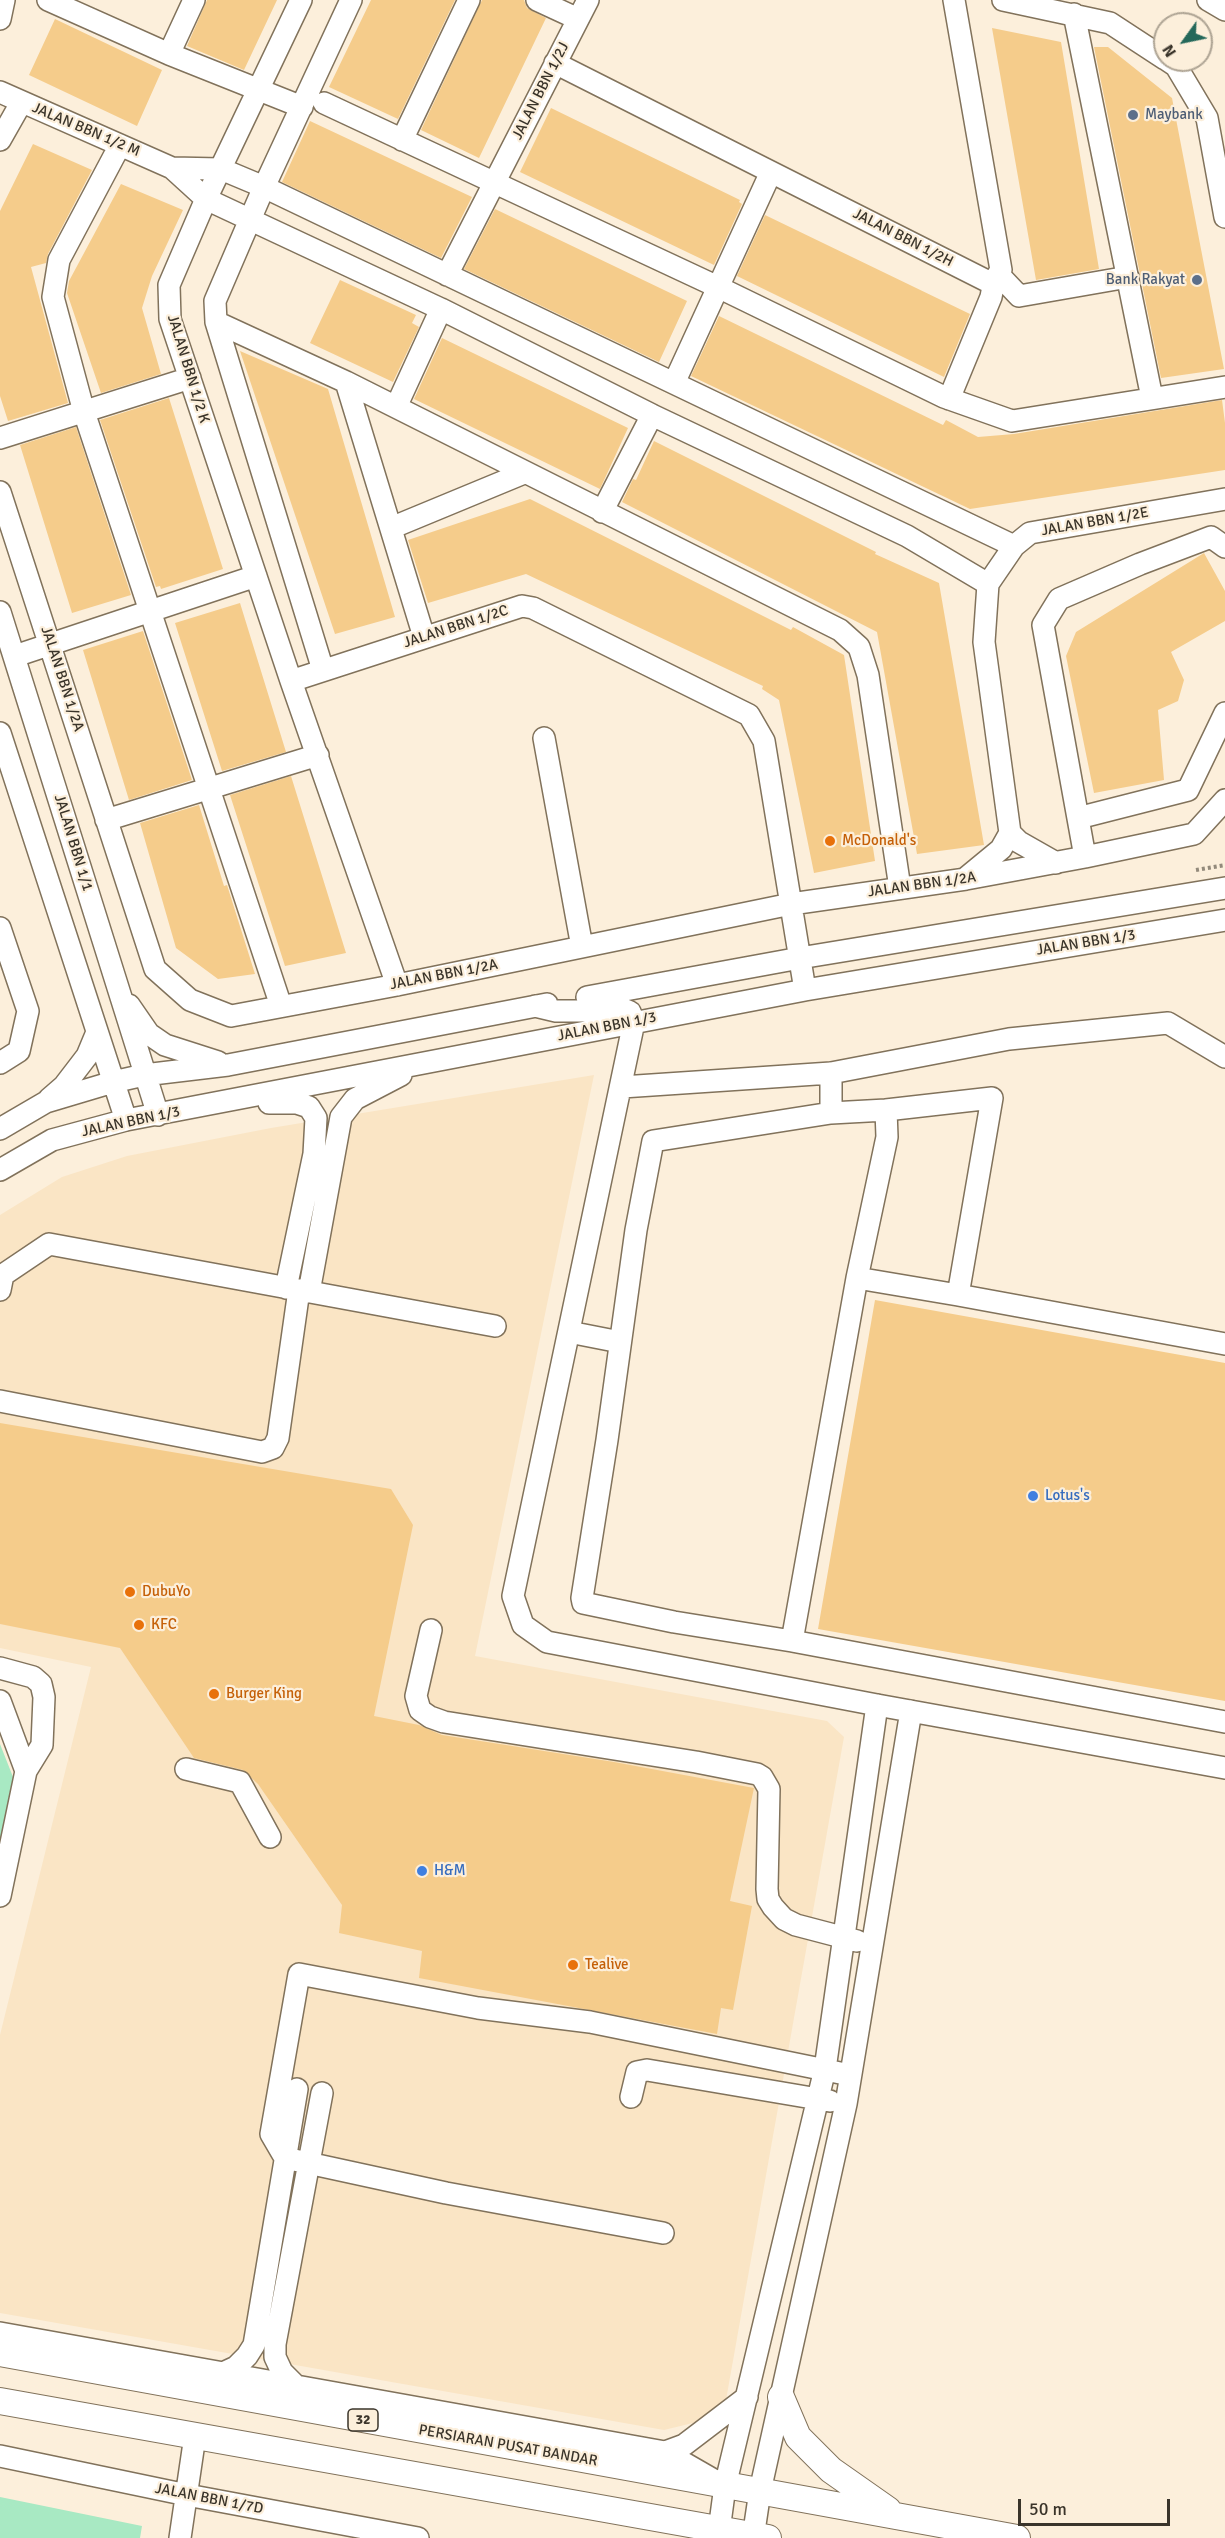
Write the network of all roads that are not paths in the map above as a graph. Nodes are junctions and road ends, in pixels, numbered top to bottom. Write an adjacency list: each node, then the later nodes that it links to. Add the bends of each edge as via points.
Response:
1 (4, 0): 14 (street)
2 (48, 0): 17 (street)
3 (194, 0): 17 (street)
4 (301, 0): 20 (street, JALAN BBN 1/2 K)
5 (351, 0): 24 (street)
6 (469, 0): 26 (street)
7 (537, 0): 15 (street)
8 (588, 0): 15 (street, JALAN BBN 1/2J)
9 (954, 0): 38 (street, via 1001,270)
10 (1003, 0): 13 (street)
11 (1208, 0): 12 (street)
12 (1225, 10)
13 (1074, 14): 16 (street, via 1110,23); 37 (street)
14 (0, 19)
15 (578, 19): 18 (street, JALAN BBN 1/2J)
16 (1153, 51)
17 (169, 54): 20 (street)
18 (555, 63): 30 (street, JALAN BBN 1/2H); 31 (street, JALAN BBN 1/2J)
19 (1180, 72): 34 (street, via 1207,118)
20 (260, 90): 24 (street); 29 (street, JALAN BBN 1/2 K)
21 (0, 92): 22 (street, JALAN BBN 1/2 M)
22 (21, 103): 25 (street); 27 (street, JALAN BBN 1/2 M)
23 (324, 103): 26 (street)
24 (302, 107): 32 (street)
25 (0, 140)
26 (402, 140): 31 (street)
27 (120, 145): 28 (street, JALAN BBN 1/2 M); 49 (street, via 59,260 53,297)
28 (172, 168): 29 (street); 33 (street)
29 (221, 169): 32 (street); 33 (street, JALAN BBN 1/2 K)
30 (771, 172): 38 (street, JALAN BBN 1/2H, via 987,280); 39 (street)
31 (493, 182): 36 (street, JALAN BBN 1/2J); 39 (street)
32 (264, 187): 35 (street); 36 (street)
33 (206, 199): 35 (street); 42 (street, JALAN BBN 1/2 K, via 169,285 170,319)
34 (1225, 217)
35 (249, 220): 40 (street); 41 (street, via 215,301)
36 (447, 275): 44 (street)
37 (1128, 277): 38 (street, via 1019,296); 46 (street)
38 (997, 278): 47 (street)
39 (720, 288): 44 (street); 47 (street)
40 (441, 309): 48 (street); 50 (street)
41 (216, 322): 43 (street); 66 (street)
42 (190, 378): 49 (street); 59 (street, JALAN BBN 1/2 K)
43 (346, 382): 48 (street); 56 (street)
44 (674, 384): 57 (street)
45 (1225, 387): 46 (street)
46 (1152, 398): 47 (street, via 1012,421)
47 (948, 399)
48 (396, 407): 52 (street)
49 (84, 412): 51 (street); 61 (street)
50 (652, 415): 55 (street); 60 (street, via 906,536)
51 (0, 438)
52 (524, 473): 55 (street); 56 (street)
53 (0, 492): 64 (street, JALAN BBN 1/2A)
54 (1225, 499): 57 (street, JALAN BBN 1/2E, via 1030,533)
55 (602, 513): 80 (street, via 840,630 859,647 868,675)
56 (391, 528): 63 (street)
57 (1014, 546): 60 (street, JALAN BBN 1/2E)
58 (1225, 547): 74 (street, via 1210,537 1140,564 1059,599 1043,625)
59 (256, 576): 61 (street); 67 (street, JALAN BBN 1/2 K)
60 (988, 584): 76 (street, via 984,642)
61 (151, 611): 64 (street); 72 (street)
62 (0, 612): 65 (street, JALAN BBN 1/1)
63 (424, 637): 66 (street, JALAN BBN 1/2C); 82 (street, JALAN BBN 1/2C, via 510,608 533,608 749,715 764,741)
64 (51, 644): 65 (street); 75 (street, JALAN BBN 1/2A)
65 (15, 656): 88 (street, JALAN BBN 1/1)
66 (323, 670): 67 (street, JALAN BBN 1/2C)
67 (291, 681): 71 (street)
68 (1225, 713): 74 (street, via 1188,790)
69 (0, 733): 93 (street)
70 (544, 738): 85 (street)
71 (318, 755): 72 (street); 87 (street)
72 (207, 789): 75 (street); 90 (street)
73 (1225, 800): 77 (street, JALAN BBN 1/2A, via 1194,834)
74 (1078, 818): 77 (street)
75 (106, 820): 90 (street, JALAN BBN 1/2A, via 155,969 190,1000 231,1016)
76 (1010, 833): 78 (street); 79 (street, via 1001,849)
77 (1085, 857): 78 (street, JALAN BBN 1/2A)
78 (1056, 863): 79 (street, JALAN BBN 1/2A)
79 (966, 879): 80 (street, JALAN BBN 1/2A)
80 (900, 888): 82 (street, JALAN BBN 1/2A)
81 (1225, 888): 86 (street)
82 (791, 904): 85 (street, JALAN BBN 1/2A); 86 (street, JALAN BBN 1/2C)
83 (1225, 920): 89 (street, JALAN BBN 1/3)
84 (0, 928): 96 (street, via 28,1011 19,1051)
85 (582, 947): 87 (street, JALAN BBN 1/2A)
86 (800, 958): 89 (street, JALAN BBN 1/2C); 91 (street)
87 (397, 985): 90 (street, JALAN BBN 1/2A)
88 (117, 987): 97 (street, via 149,1034 165,1045); 99 (street, JALAN BBN 1/1)
89 (805, 990): 92 (street, JALAN BBN 1/3)
90 (281, 1006)
91 (535, 1006): 92 (street, via 556,1011 616,1006 630,1012); 97 (street)
92 (634, 1022): 95 (street, JALAN BBN 1/3); 101 (street)
93 (97, 1032): 100 (street); 102 (street, via 87,1056 64,1086)
94 (1225, 1057): 98 (street, via 1168,1023 1009,1039)
95 (429, 1062): 103 (street, JALAN BBN 1/3); 112 (street, via 355,1099 341,1117)
96 (0, 1063)
97 (228, 1065): 99 (street)
98 (831, 1073): 101 (street); 105 (street)
99 (144, 1075): 100 (street); 106 (street, JALAN BBN 1/1)
100 (113, 1082): 102 (street); 107 (street)
101 (622, 1087): 115 (street)
102 (46, 1101): 108 (street)
103 (223, 1102): 106 (street, JALAN BBN 1/3); 112 (street, via 297,1103 309,1107 316,1118)
104 (886, 1110): 105 (street); 110 (street, via 887,1137); 113 (street, via 992,1098)
105 (831, 1113): 116 (street, via 653,1141)
106 (158, 1115): 107 (street, JALAN BBN 1/3)
107 (126, 1120): 109 (street, JALAN BBN 1/3, via 52,1140)
108 (0, 1129)
109 (0, 1170)
110 (857, 1278): 113 (street); 120 (street)
111 (1, 1280): 112 (street, via 49,1244)
112 (298, 1290): 114 (street); 118 (street, via 278,1438 268,1450 262,1452)
113 (958, 1294): 117 (street)
114 (495, 1326)
115 (569, 1332): 116 (street); 123 (street, via 513,1596 523,1625 547,1642)
116 (620, 1342): 120 (street, via 583,1603)
117 (1225, 1344)
118 (0, 1401)
119 (431, 1630): 132 (street, via 417,1696 420,1710 430,1717 696,1762 762,1777 769,1789 768,1899 784,1919)
120 (792, 1641): 125 (street)
121 (0, 1668): 129 (street, via 33,1677 41,1684 42,1745)
122 (0, 1701): 126 (street)
123 (877, 1705): 124 (street); 132 (street)
124 (911, 1712): 127 (street); 133 (street)
125 (1225, 1722)
126 (6, 1736): 129 (street)
127 (1225, 1768)
128 (186, 1769): 130 (street, via 240,1782)
129 (26, 1771): 131 (street)
130 (270, 1837)
131 (1, 1884)
132 (844, 1938): 133 (street); 134 (street)
133 (872, 1945): 135 (street)
134 (825, 2069): 135 (street); 139 (street); 141 (street, via 590,2022 478,2008 299,1974 271,2134)
135 (850, 2075): 140 (street)
136 (297, 2089): 141 (street)
137 (322, 2093): 142 (street)
138 (631, 2097): 139 (street, via 638,2072 646,2070)
139 (818, 2099): 140 (street); 148 (street)
140 (846, 2104): 149 (street)
141 (285, 2158): 142 (street); 146 (street, via 254,2344 236,2367)
142 (309, 2164): 143 (street); 147 (street, via 275,2343 275,2357 282,2372)
143 (663, 2233)
144 (0, 2333): 146 (street)
145 (0, 2353): 154 (main road, PERSIARAN PUSAT BANDAR / 32)
146 (223, 2373): 147 (street)
147 (296, 2386): 152 (street)
148 (747, 2397): 152 (street, via 684,2445); 154 (street)
149 (781, 2397): 155 (street); 157 (main road, via 798,2436 831,2470)
150 (0, 2401): 151 (main road)
151 (195, 2436): 156 (street); 158 (main road)
152 (665, 2452): 154 (street)
153 (0, 2456): 156 (street, JALAN BBN 1/7D)
154 (725, 2486): 155 (main road, PERSIARAN PUSAT BANDAR / 32); 158 (street)
155 (760, 2491): 157 (main road, PERSIARAN PUSAT BANDAR / 32); 159 (street)
156 (187, 2495): 160 (street); 161 (street, JALAN BBN 1/7D)
157 (895, 2515): 162 (main road, PERSIARAN PUSAT BANDAR / 32)
158 (719, 2534): 159 (main road)
159 (758, 2537)
160 (180, 2538)
161 (418, 2538)
162 (1017, 2538)

